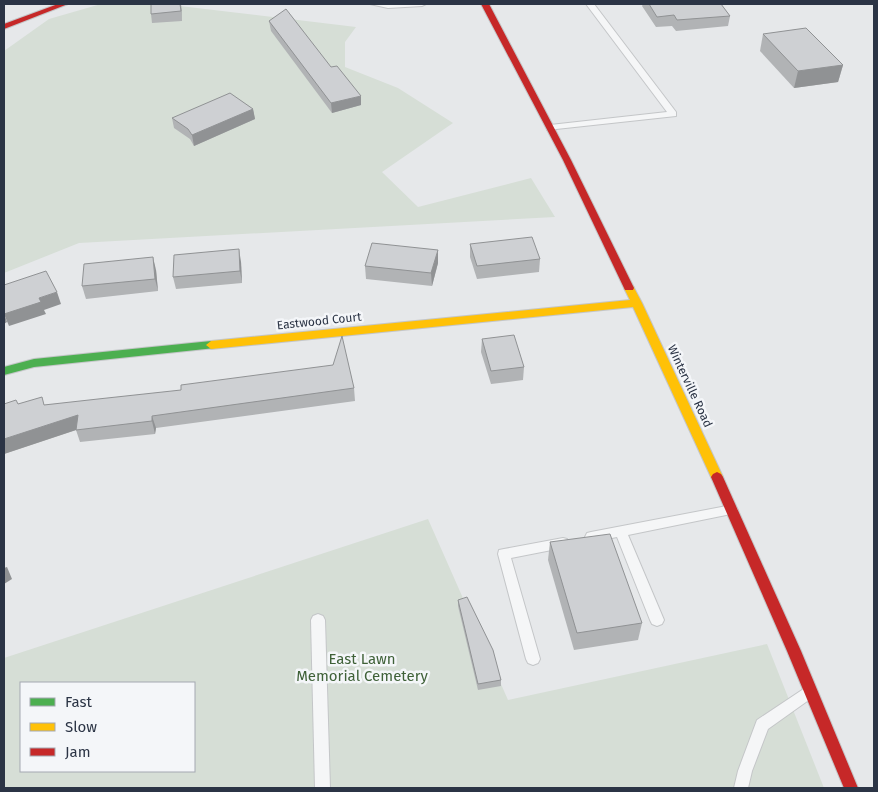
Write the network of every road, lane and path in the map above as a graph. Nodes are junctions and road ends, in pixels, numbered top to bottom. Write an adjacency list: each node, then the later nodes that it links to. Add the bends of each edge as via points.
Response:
1 (64, 4): 6 (street)
2 (374, 4): 3 (lane)
3 (422, 4)
4 (485, 4): 7 (street, Winterville Road)
5 (590, 4): 7 (lane, via 673,114)
6 (4, 27)
7 (550, 128): 8 (street, Winterville Road)
8 (637, 303): 9 (street, Eastwood Court, via 34,363); 10 (street, Winterville Road)
9 (4, 370)
10 (732, 510): 11 (lane); 15 (street, Winterville Road)
11 (621, 532): 13 (lane); 14 (lane, via 504,554)
12 (318, 620): 16 (lane)
13 (657, 620)
14 (534, 658)
15 (812, 690): 17 (lane, via 762,725); 18 (street, Winterville Road)
16 (323, 788)
17 (741, 788)
18 (851, 788)

